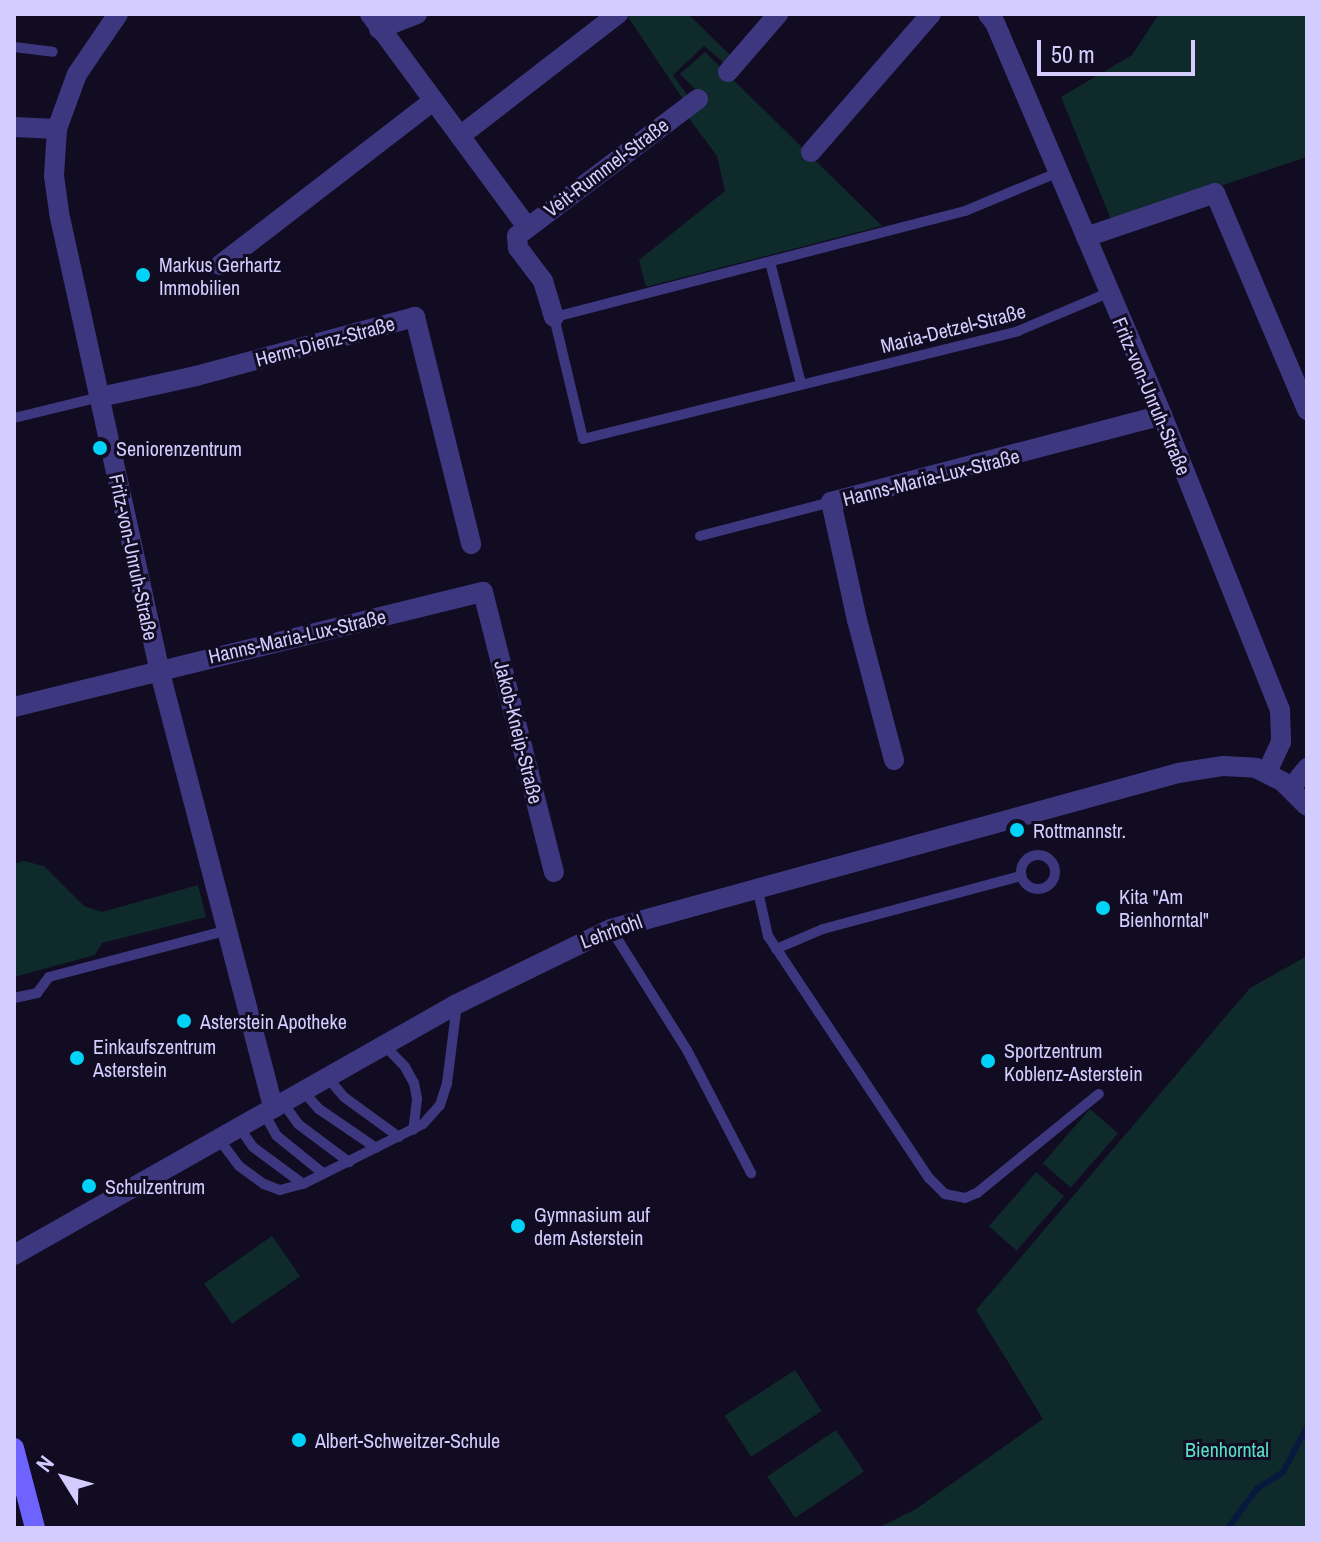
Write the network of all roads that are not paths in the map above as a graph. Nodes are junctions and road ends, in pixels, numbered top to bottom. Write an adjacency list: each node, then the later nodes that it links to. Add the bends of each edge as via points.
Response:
1 (118, 14): 14 (street, Fritz-von-Unruh-Straße, via 77,74)
2 (417, 14): 7 (street, Veit-Rummel-Straße)
3 (618, 14): 15 (street)
4 (778, 14): 10 (street)
5 (931, 14): 16 (street)
6 (997, 17): 17 (street, Fritz-von-Unruh-Straße)
7 (375, 21): 12 (street, Veit-Rummel-Straße)
8 (14, 47): 9 (lane)
9 (53, 52)
10 (728, 72)
11 (698, 99): 18 (street, Veit-Rummel-Straße)
12 (433, 101): 15 (street, Veit-Rummel-Straße); 21 (street)
13 (14, 127): 14 (street)
14 (57, 129): 25 (street, Fritz-von-Unruh-Straße, via 54,176 59,213)
15 (460, 136): 18 (street, Veit-Rummel-Straße)
16 (811, 152)
17 (1059, 172): 19 (street, Fritz-von-Unruh-Straße); 20 (lane, via 965,211)
18 (527, 227): 23 (street, via 515,241 543,281)
19 (1086, 237): 22 (street, Fritz-von-Unruh-Straße); 26 (street, via 1215,193)
20 (770, 262): 23 (lane); 24 (lane)
21 (220, 265)
22 (1108, 293): 24 (lane, Maria-Detzel-Straße, via 1018,331); 27 (street, Fritz-von-Unruh-Straße)
23 (554, 317): 24 (lane, Maria-Detzel-Straße, via 583,439)
24 (801, 384)
25 (100, 397): 28 (lane); 31 (street, Herm-Dienz-Straße, via 415,317); 33 (street, Fritz-von-Unruh-Straße)
26 (1307, 410)
27 (1162, 415): 29 (street, Hanns-Maria-Lux-Straße); 37 (street, Fritz-von-Unruh-Straße, via 1280,710 1281,742)
28 (14, 418)
29 (831, 502): 30 (lane, Hanns-Maria-Lux-Straße); 35 (street)
30 (700, 536)
31 (471, 544)
32 (483, 592): 33 (street, Hanns-Maria-Lux-Straße); 40 (street, Jakob-Kneip-Straße)
33 (159, 669): 34 (street, Hanns-Maria-Lux-Straße); 44 (street, Fritz-von-Unruh-Straße)
34 (14, 707)
35 (894, 760)
36 (1307, 768): 38 (street)
37 (1267, 772): 38 (street); 42 (street, Lehrhohl, via 1236,765 1178,773)
38 (1291, 788): 39 (street)
39 (1307, 806)
40 (554, 872)
41 (1021, 876): 45 (lane, via 823,929)
42 (757, 887): 43 (street, Lehrhohl); 45 (lane, via 765,929)
43 (611, 929): 47 (street, Lehrhohl); 59 (lane, via 687,1050)
44 (228, 930): 46 (lane, via 49,977 37,993); 52 (street, Fritz-von-Unruh-Straße)
45 (776, 949): 51 (lane, via 929,1178 945,1194 965,1198 984,1188)
46 (14, 998)
47 (457, 1004): 48 (street, Lehrhohl); 54 (lane, via 443,1095 430,1119)
48 (385, 1046): 49 (street, Lehrhohl); 54 (lane, via 414,1083)
49 (328, 1078): 50 (street, Lehrhohl); 55 (lane, via 344,1097)
50 (304, 1092): 52 (street, Lehrhohl); 57 (lane, via 319,1109)
51 (1099, 1094)
52 (273, 1108): 53 (street, Lehrhohl); 58 (lane); 60 (lane, via 277,1136)
53 (239, 1127): 56 (street, Lehrhohl); 61 (lane, via 253,1147)
54 (413, 1130): 55 (lane)
55 (399, 1137): 57 (lane)
56 (218, 1138): 61 (lane, via 234,1161 271,1188); 62 (street, Lehrhohl)
57 (376, 1148): 58 (lane)
58 (349, 1162): 60 (lane)
59 (751, 1173)
60 (324, 1174): 61 (lane)
61 (303, 1184)
62 (15, 1252)
63 (14, 1448): 64 (street)
64 (35, 1528)

